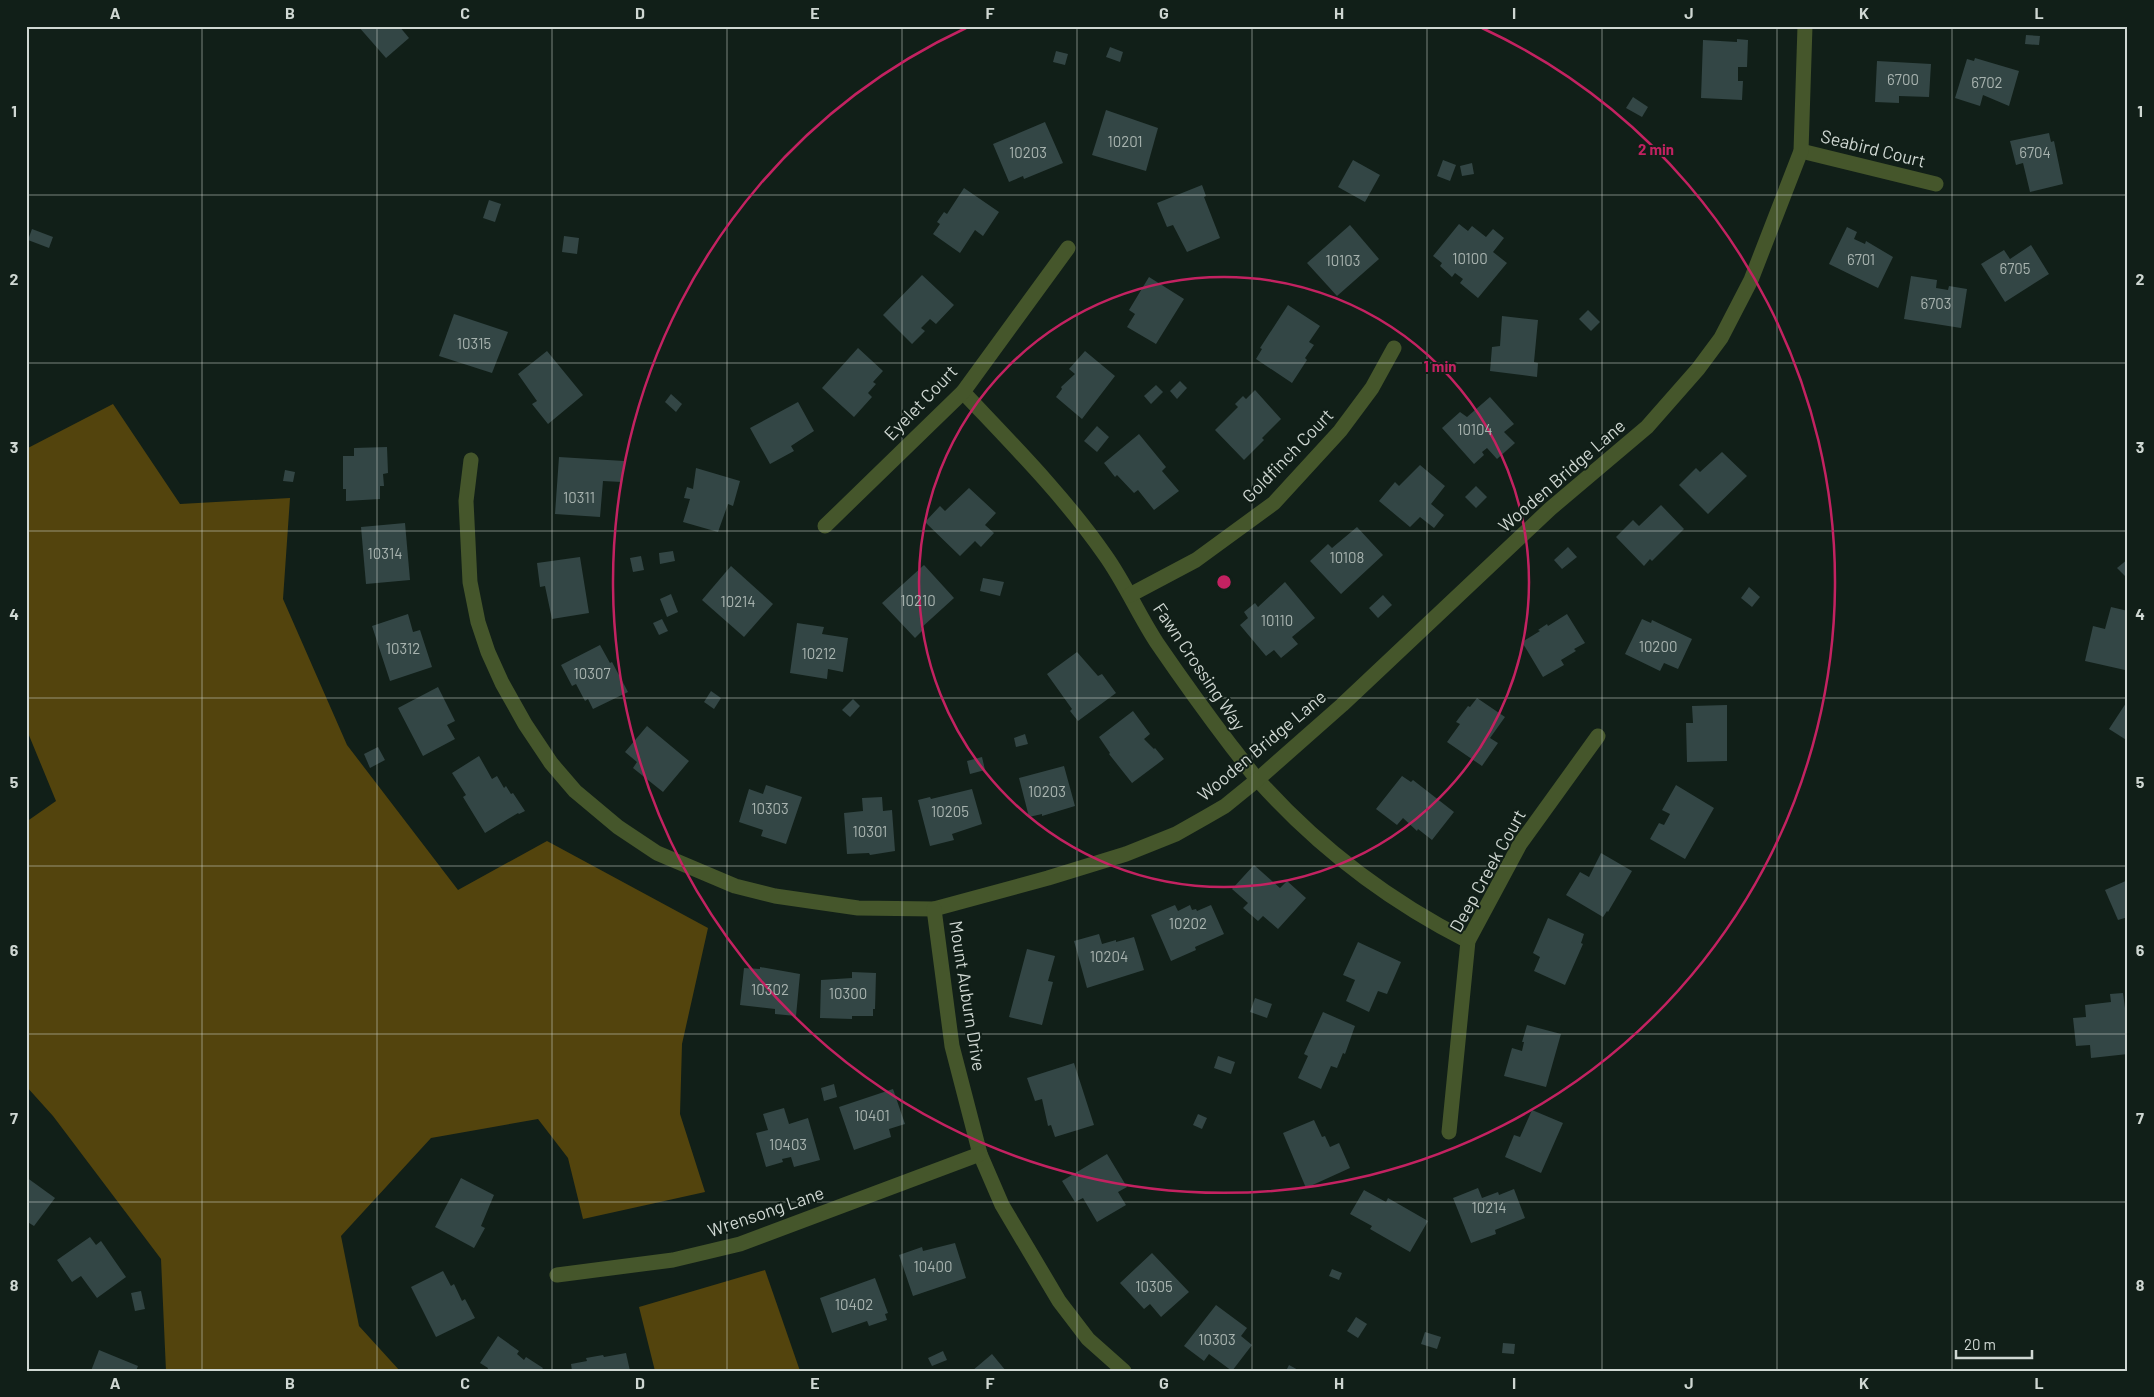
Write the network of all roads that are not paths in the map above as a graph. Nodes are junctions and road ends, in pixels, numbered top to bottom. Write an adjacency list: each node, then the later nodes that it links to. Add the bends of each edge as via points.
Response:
1 (1805, 26): 2 (street, Wooden Bridge Lane)
2 (1801, 151): 3 (street, Seabird Court); 11 (street, Wooden Bridge Lane, via 1751,280 1721,338 1698,369 1647,427 1550,510)
3 (1936, 184)
4 (1068, 248): 6 (street, Eyelet Court)
5 (1394, 348): 9 (street, Goldfinch Court, via 1372,388 1340,431 1274,503 1196,560)
6 (963, 392): 8 (street, Eyelet Court); 9 (street, Fawn Crossing Way, via 1069,508)
7 (470, 460): 12 (street, Wooden Bridge Lane, via 466,501 470,582 478,622 488,652 524,724 575,791 618,827 657,853 735,886 775,896 858,908)
8 (825, 526)
9 (1130, 595): 11 (street, Fawn Crossing Way, via 1157,642)
10 (1598, 736): 13 (street, Deep Creek Court, via 1520,844)
11 (1257, 780): 12 (street, Wooden Bridge Lane, via 1225,806 1176,834 1126,854); 13 (street, Fawn Crossing Way, via 1355,870 1388,894)
12 (934, 909): 15 (street, Mount Auburn Drive, via 952,1046)
13 (1468, 941): 14 (street, Deep Creek Court)
14 (1449, 1132)
15 (980, 1154): 16 (street, Wrensong Lane, via 740,1244 672,1260); 17 (street, Mount Auburn Drive, via 1002,1205 1059,1301 1088,1339)
16 (556, 1275)
17 (1124, 1371)

